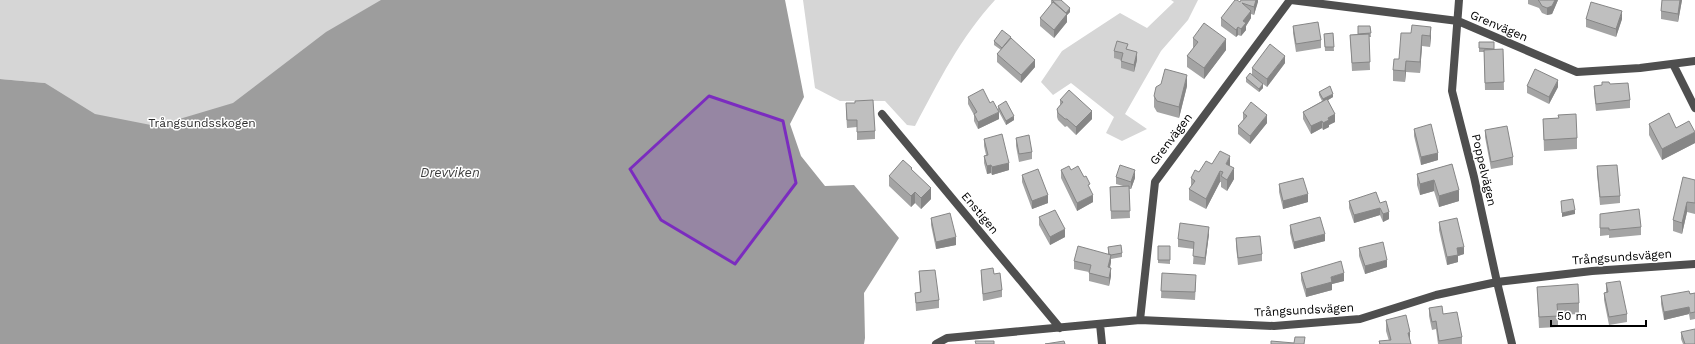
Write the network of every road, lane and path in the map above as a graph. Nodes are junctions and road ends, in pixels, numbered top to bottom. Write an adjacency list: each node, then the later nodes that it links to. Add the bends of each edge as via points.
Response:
1 (1291, 0): 3 (street, Grenvägen); 10 (street, Grenvägen, via 1155,182)
2 (1459, 0): 3 (street, Poppelvägen)
3 (1458, 21): 5 (street, Grenvägen, via 1577,72); 9 (street, Poppelvägen, via 1452,90)
4 (1695, 61): 5 (street, Grenvägen)
5 (1672, 64): 6 (street)
6 (1695, 108)
7 (882, 114): 12 (street, Enstigen)
8 (1695, 264): 9 (street, Trångsundsvägen, via 1592,271)
9 (1497, 282): 10 (street, Trångsundsvägen, via 1436,295 1360,319 1274,326); 15 (street, Poppelvägen)
10 (1140, 320): 11 (street, Trångsundsvägen)
11 (1100, 324): 12 (street, Trångsundsvägen); 14 (street)
12 (1060, 328): 13 (street, Trångsundsvägen, via 947,338)
13 (936, 344)
14 (1102, 344)
15 (1512, 344)

